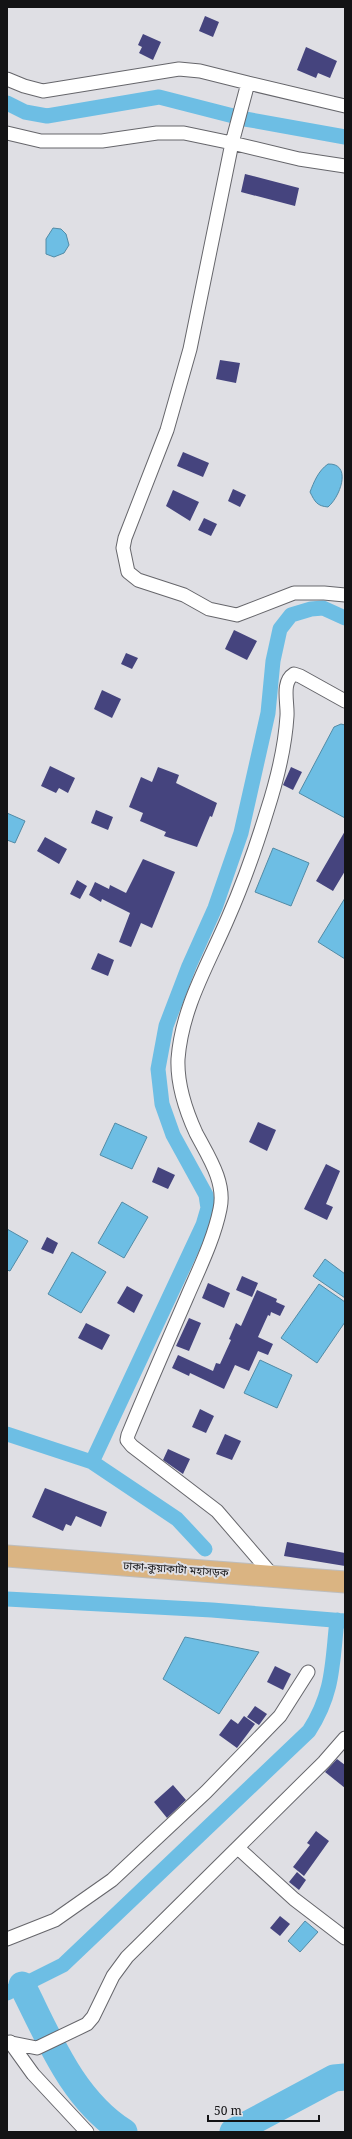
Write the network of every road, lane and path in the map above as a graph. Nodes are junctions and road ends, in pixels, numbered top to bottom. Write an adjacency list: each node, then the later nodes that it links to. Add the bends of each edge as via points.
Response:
1 (7, 78): 2 (street, via 43,91 179,69)
2 (248, 83): 3 (street); 5 (street)
3 (345, 106)
4 (7, 133): 5 (street, via 40,141 102,141 157,132)
5 (233, 137): 6 (street, via 299,159); 7 (street, via 190,349 167,430 125,538 123,548 128,572 138,580 184,595 209,609 237,615 294,593)
6 (345, 166)
7 (345, 595)
8 (345, 701): 10 (street, via 300,676 294,674 290,677 287,685 286,723 273,793 228,917 188,1007 178,1060 180,1084 196,1132 214,1167 221,1197 220,1209 198,1270 127,1440 216,1511)
9 (7, 1556): 10 (main road, ঢাকা-কুয়াকাটা মহাসড়ক)
10 (273, 1576): 11 (main road, ঢাকা-কুয়াকাটা মহাসড়ক)
11 (345, 1582)
12 (308, 1672): 16 (street, via 280,1716 206,1792 112,1880 55,1920)
13 (345, 1738): 14 (street)
14 (238, 1848): 15 (street, via 294,1899); 17 (street, via 127,1957 113,1976 87,2024 37,2048)
15 (345, 1938)
16 (7, 1940)
17 (8, 2042): 18 (street, via 33,2074)
18 (87, 2132)

